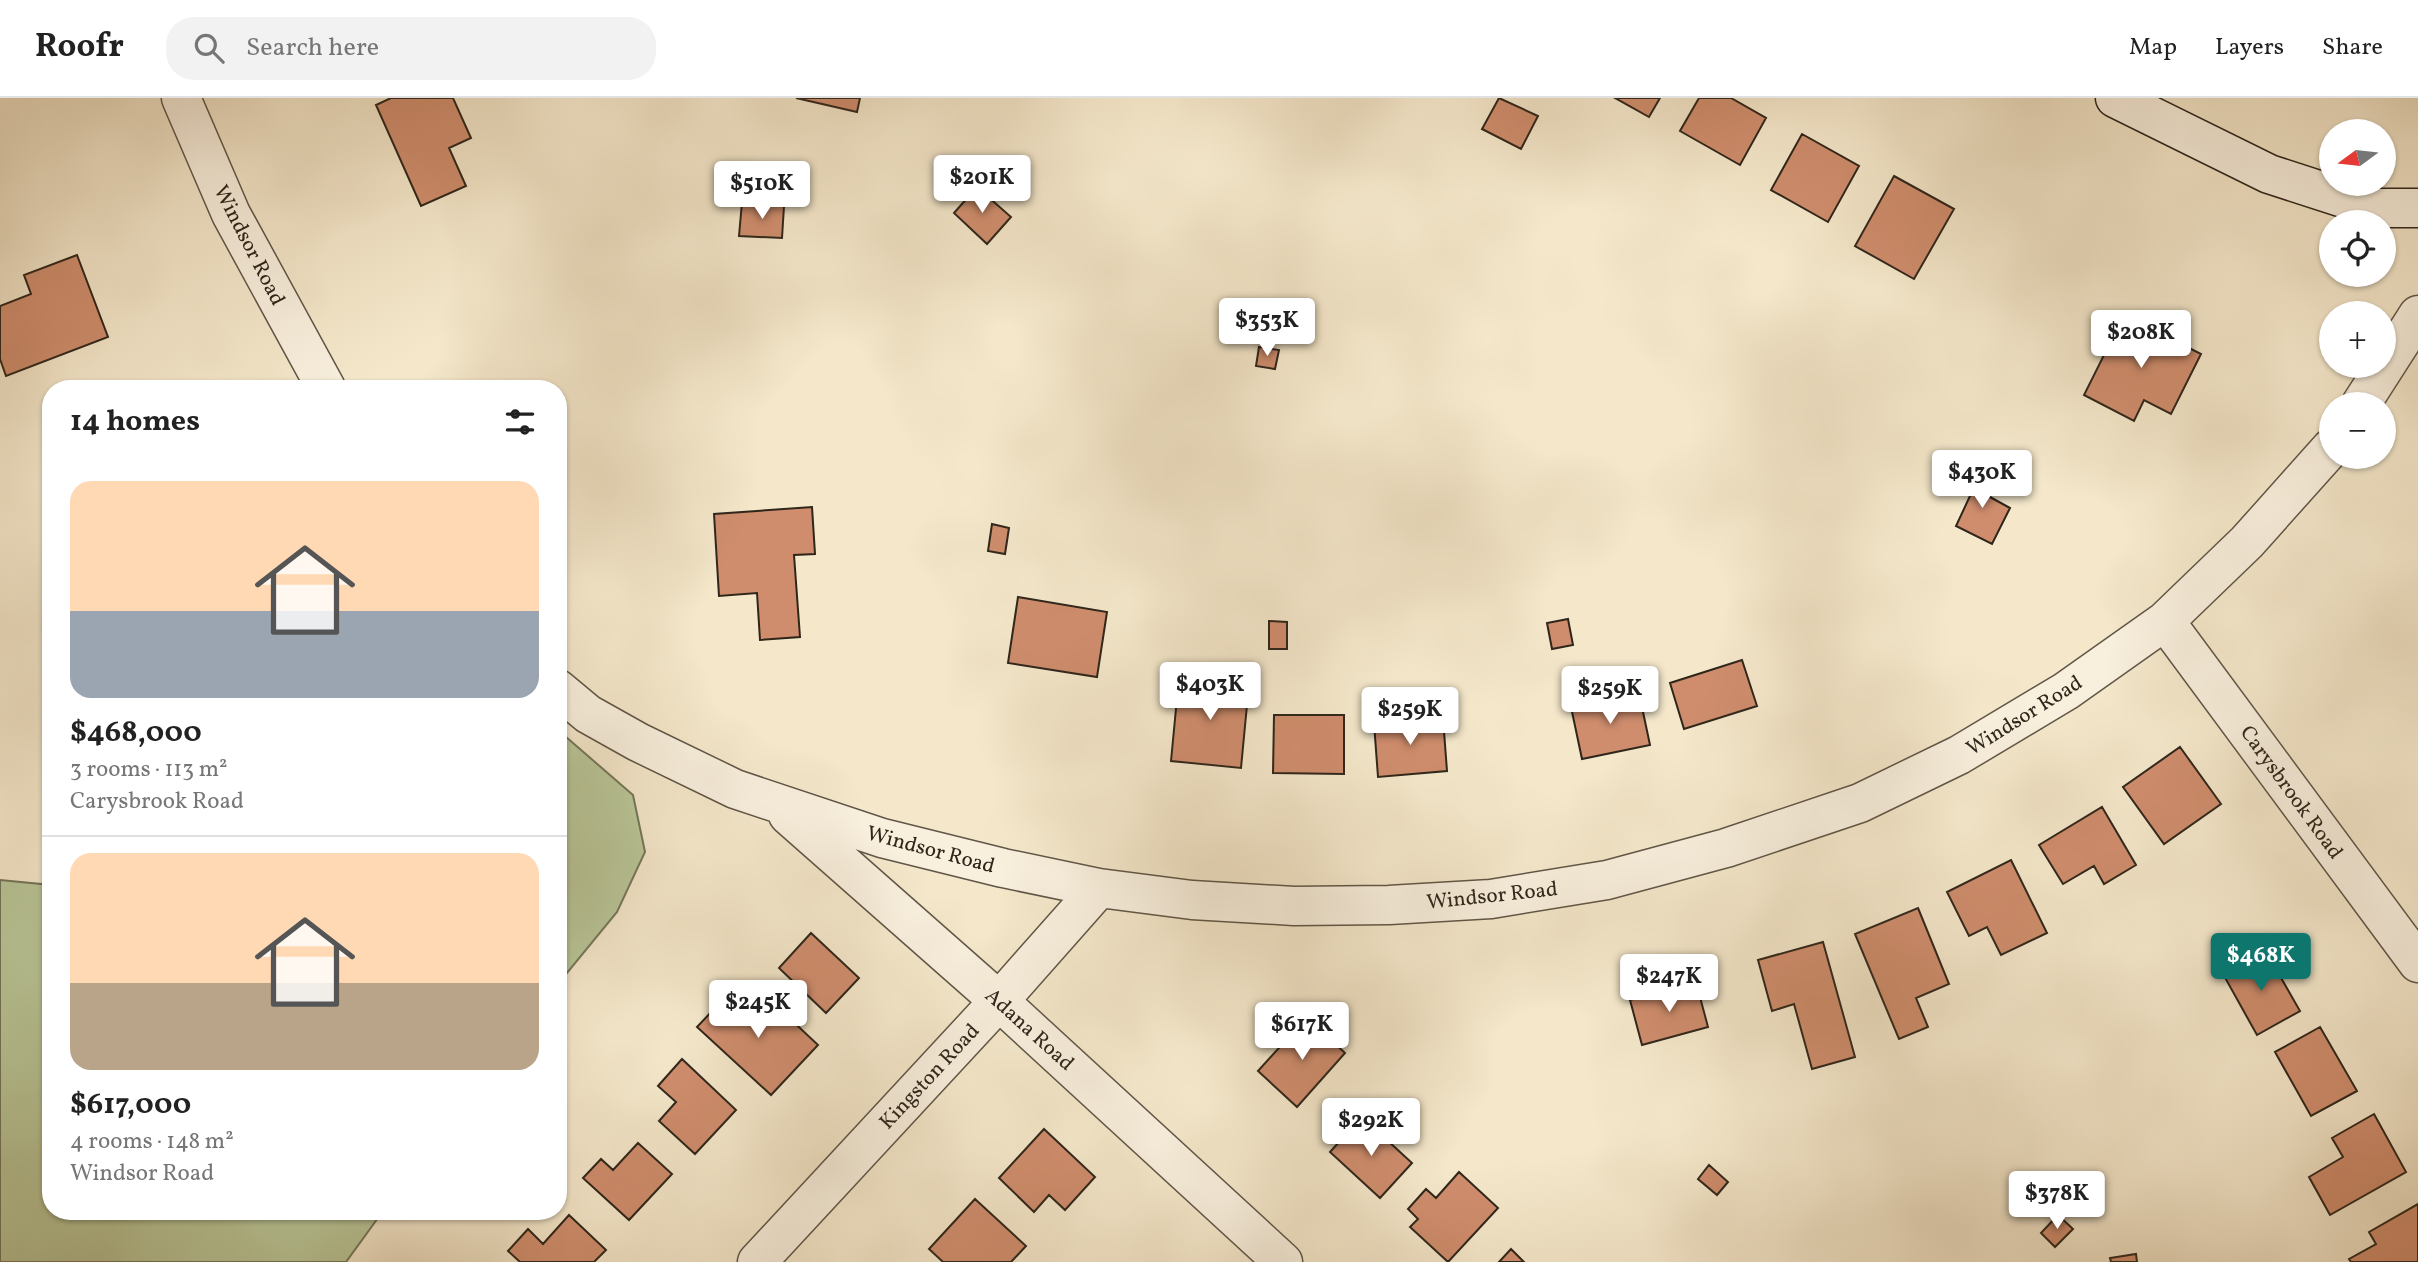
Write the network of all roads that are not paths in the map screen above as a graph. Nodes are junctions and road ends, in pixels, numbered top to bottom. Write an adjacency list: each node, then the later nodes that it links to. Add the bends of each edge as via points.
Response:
1 (181, 98): 5 (street, Windsor Road, via 231,214)
2 (2115, 98): 3 (street, via 2269,174 2374,208)
3 (2418, 208)
4 (2418, 316): 6 (street)
5 (322, 380)
6 (2369, 392)
7 (2319, 461): 8 (street, Windsor Road, via 2247,542)
8 (2165, 621): 11 (street, Windsor Road, via 2066,691 1959,755 1860,803 1726,848 1608,880 1491,899 1389,905 1294,906); 12 (street, Carysbrook Road)
9 (567, 696): 10 (street, Windsor Road, via 638,743 735,789)
10 (772, 801): 11 (street, Windsor Road, via 882,838); 13 (street, Adana Road)
11 (1099, 888): 13 (street, Kingston Road)
12 (2418, 963)
13 (999, 1001): 14 (street, Kingston Road); 15 (street, Adana Road)
14 (757, 1262)
15 (1283, 1262)

